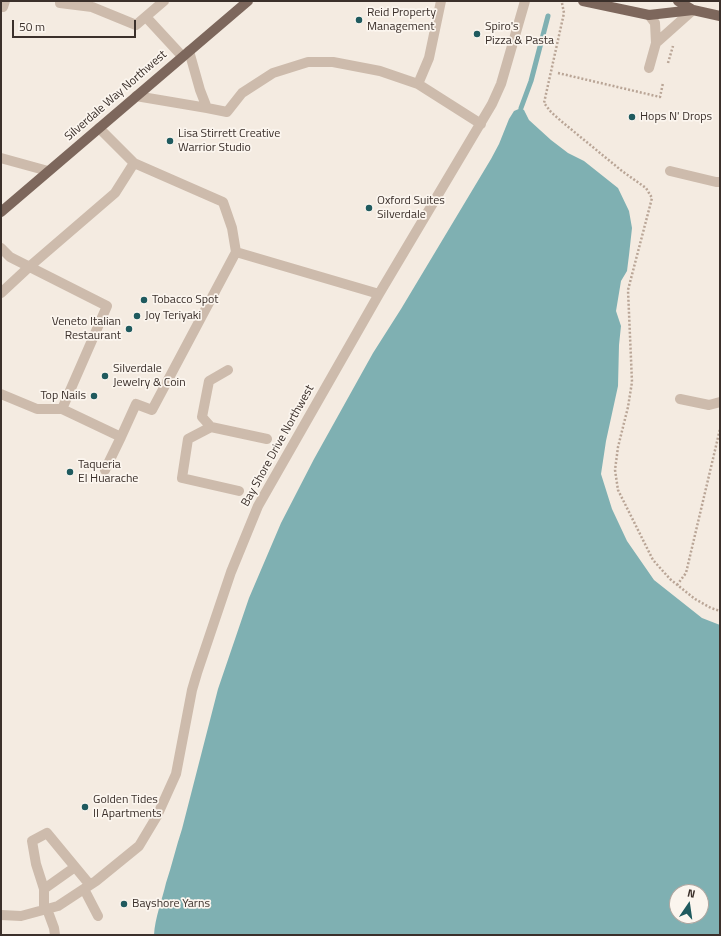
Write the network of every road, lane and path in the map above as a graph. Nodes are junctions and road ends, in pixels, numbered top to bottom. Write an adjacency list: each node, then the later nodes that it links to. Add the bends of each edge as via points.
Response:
1 (60, 1): 9 (street, via 60,4)
2 (164, 1): 13 (street)
3 (441, 1): 21 (street, via 429,58)
4 (525, 1): 24 (street, Bay Shore Drive Northwest, via 501,84)
5 (583, 1): 11 (main road)
6 (678, 1): 10 (main road)
7 (246, 2): 16 (main road, Silverdale Way Northwest)
8 (562, 3): 48 (path, via 564,13 544,103 561,122 646,188 652,198 628,290 632,382 615,470 618,490 653,560)
9 (95, 4): 13 (street, via 136,26)
10 (693, 10): 11 (main road); 12 (main road); 15 (street)
11 (649, 15): 15 (street, via 655,23)
12 (720, 16)
13 (146, 17): 16 (street)
14 (678, 41): 17 (path, via 673,46)
15 (656, 43): 18 (street)
16 (186, 53): 22 (main road, Silverdale Way Northwest); 23 (street)
17 (668, 63)
18 (649, 68)
19 (558, 73): 20 (path, via 660,97)
20 (663, 83)
21 (418, 84): 23 (street, via 380,71 333,62 308,62 273,73 242,93 227,112); 24 (street)
22 (136, 96): 23 (street); 25 (main road, Silverdale Way Northwest)
23 (207, 108)
24 (481, 124): 36 (street, Bay Shore Drive Northwest)
25 (98, 128): 27 (street); 28 (main road, Silverdale Way Northwest)
26 (1, 158): 28 (street)
27 (134, 163): 33 (street, via 223,202 232,228); 34 (street, via 115,193)
28 (48, 171): 31 (main road, Silverdale Way Northwest)
29 (670, 171): 30 (street)
30 (720, 182)
31 (1, 212)
32 (1, 248): 34 (street, via 10,257)
33 (236, 252): 36 (street); 44 (street, via 152,410 136,404)
34 (29, 267): 35 (street); 41 (street, via 108,306)
35 (1, 293)
36 (379, 294): 51 (street, Bay Shore Drive Northwest, via 258,506 231,572 197,673 176,774 157,816 139,846)
37 (228, 370): 42 (street, via 209,381 202,417)
38 (1, 394): 41 (street, via 37,409)
39 (680, 399): 40 (street, via 709,405)
40 (720, 402)
41 (62, 409): 44 (street)
42 (211, 427): 45 (street); 47 (street, via 188,439 182,478)
43 (720, 429): 48 (path, via 686,573)
44 (121, 437): 46 (street)
45 (267, 438)
46 (105, 470)
47 (239, 491)
48 (677, 585): 49 (path, via 695,599)
49 (720, 611)
50 (75, 867): 51 (street); 52 (street); 52 (street, via 48,833 32,841)
51 (87, 887): 53 (street, Bay Shore Drive Northwest, via 58,906); 55 (street)
52 (44, 889): 53 (street)
53 (45, 910): 54 (street, Bay Shore Drive Northwest, via 21,916); 56 (street, via 54,928)
54 (1, 915)
55 (98, 916)
56 (54, 935)

